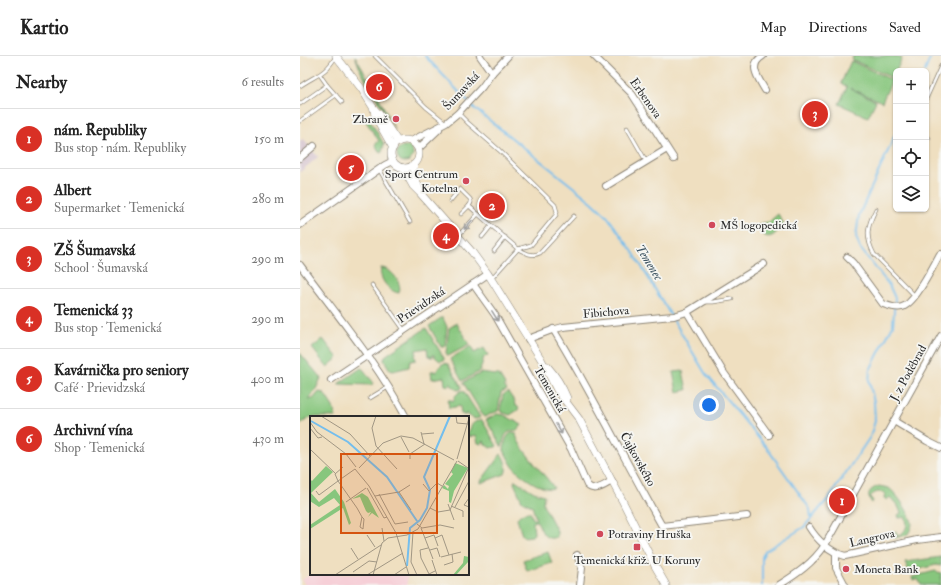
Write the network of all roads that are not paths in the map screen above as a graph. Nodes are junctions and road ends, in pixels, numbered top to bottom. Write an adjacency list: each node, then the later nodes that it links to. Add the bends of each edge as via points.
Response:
1 (336, 56): 9 (lane); 17 (street)
2 (375, 56): 20 (lane, via 426,107)
3 (480, 56): 8 (street)
4 (508, 56): 8 (street, Šumavská)
5 (594, 56): 27 (street, Erbenova, via 632,94)
6 (763, 56): 12 (street, via 756,62 755,72)
7 (941, 66): 13 (lane)
8 (492, 73): 18 (street, Šumavská)
9 (320, 75): 10 (lane); 11 (lane)
10 (327, 85): 14 (lane); 16 (lane)
11 (300, 86)
12 (765, 90)
13 (929, 92)
14 (336, 95): 15 (lane); 19 (lane)
15 (342, 102)
16 (300, 104)
17 (374, 109): 23 (street); 25 (street, via 375,116)
18 (458, 113): 20 (street, Šumavská); 49 (lane, via 500,150 555,205 556,215 531,245)
19 (300, 121)
20 (446, 123): 22 (street, Šumavská); 26 (street, Šumavská)
21 (627, 128): 31 (lane)
22 (411, 141): 23 (street); 26 (street)
23 (398, 142): 25 (street)
24 (314, 146): 28 (street)
25 (392, 148): 30 (street)
26 (418, 149): 32 (street, via 418,158)
27 (667, 149): 29 (street, Erbenova); 31 (street)
28 (300, 158)
29 (674, 159)
30 (393, 161): 33 (street, Temenická); 34 (street)
31 (646, 161): 35 (street)
32 (413, 165): 33 (street); 36 (street, Temenická)
33 (403, 168): 36 (street, Temenická)
34 (379, 169): 43 (lane); 44 (street)
35 (606, 186)
36 (420, 193): 46 (street, Temenická)
37 (450, 201): 38 (lane, via 460,189 471,200)
38 (469, 206): 40 (lane); 41 (lane)
39 (876, 209): 58 (lane, via 868,233 872,250)
40 (461, 214)
41 (478, 214): 45 (lane); 46 (lane, one-way to 46)
42 (574, 216): 49 (lane, via 540,253 531,255)
43 (410, 222)
44 (300, 224)
45 (491, 226): 47 (lane); 48 (lane)
46 (458, 236): 55 (street, Temenická)
47 (482, 237)
48 (505, 237): 49 (lane); 50 (lane)
49 (518, 249): 55 (lane)
50 (494, 251)
51 (941, 254): 58 (street)
52 (848, 258): 58 (street, via 883,304 900,308 909,304)
53 (764, 264): 60 (street, Fibichova)
54 (300, 266): 66 (street)
55 (490, 276): 56 (street, Prievidzská); 65 (street, Temenická)
56 (473, 284): 63 (street, Prievidzská); 74 (street, Temenická, one-way to 74, via 495,315 567,443 587,485 597,489)
57 (372, 285): 63 (lane)
58 (915, 297)
59 (732, 299): 60 (lane)
60 (702, 302): 61 (street, Fibichova)
61 (688, 312): 62 (street, Fibichova); 72 (street, via 724,373)
62 (553, 329): 65 (street, Fibichova); 75 (street, Čajkovského, via 583,379 662,526)
63 (404, 330): 66 (street, Prievidzská)
64 (941, 336): 71 (street, J. z Poděbrad)
65 (528, 339): 74 (street, Temenická, via 557,390 579,419)
66 (367, 356): 67 (street, Prievidzská); 68 (street)
67 (331, 380)
68 (388, 387): 69 (lane); 70 (street)
69 (370, 398)
70 (405, 416)
71 (894, 421): 73 (street); 78 (street, J. z Poděbrad)
72 (769, 435)
73 (941, 448)
74 (612, 481): 82 (street, Temenická)
75 (747, 516)
76 (809, 527): 78 (street, Langrova)
77 (941, 537): 79 (street, Langrova, via 845,556)
78 (825, 545): 79 (street, Langrova); 83 (street, via 810,564)
79 (836, 554): 84 (street, via 836,568)
80 (577, 555): 81 (street, via 582,568)
81 (580, 585)
82 (666, 585)
83 (780, 585)
84 (845, 585)

